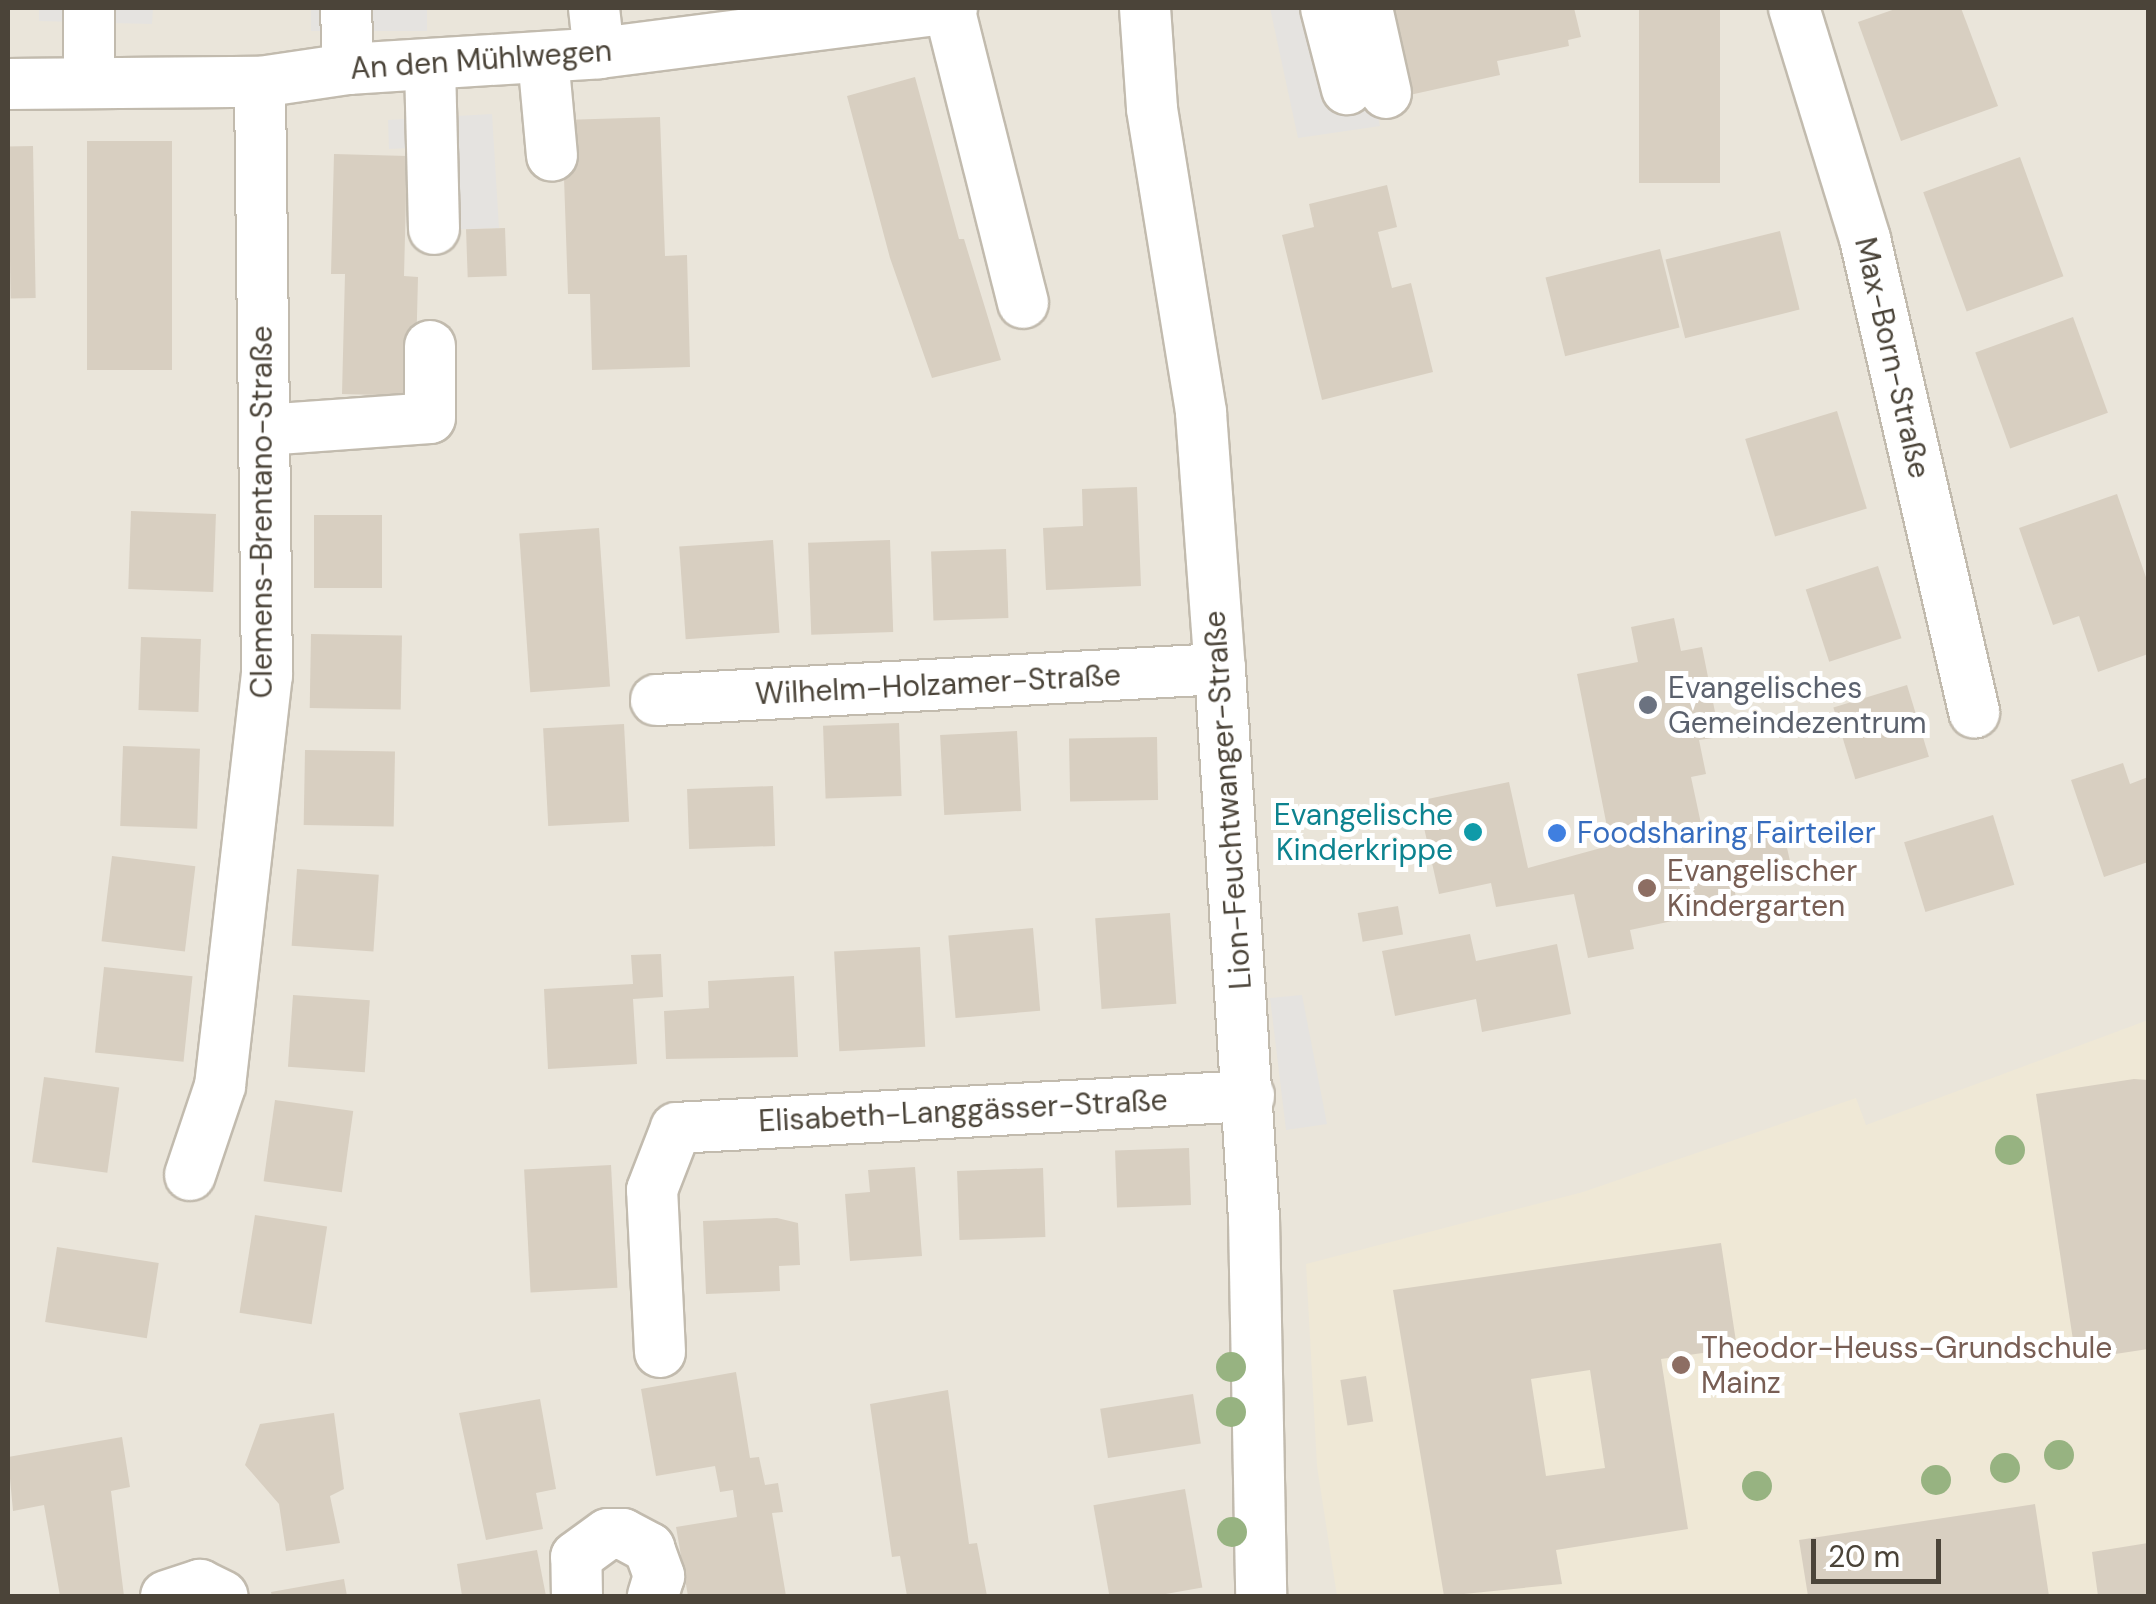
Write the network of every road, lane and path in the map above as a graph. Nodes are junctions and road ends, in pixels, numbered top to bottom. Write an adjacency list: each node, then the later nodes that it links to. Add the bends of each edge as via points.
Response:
1 (89, 8): 14 (street)
2 (346, 8): 12 (street)
3 (951, 8): 8 (street, An den Mühlwegen); 18 (street)
4 (1145, 8): 21 (street, Lion-Feuchtwanger-Straße, via 1152,110 1201,413)
5 (1326, 8): 6 (street, via 1366,91)
6 (1367, 8)
7 (1794, 8): 23 (street, Max-Born-Straße, via 1865,240)
8 (823, 17): 9 (street, An den Mühlwegen)
9 (596, 30): 10 (street, An den Mühlwegen)
10 (528, 58): 11 (street, An den Mühlwegen); 16 (street)
11 (430, 65): 12 (street, An den Mühlwegen); 17 (street)
12 (348, 69): 13 (street, An den Mühlwegen)
13 (260, 82): 14 (street, An den Mühlwegen); 20 (street, Clemens-Brentano-Straße)
14 (89, 83): 15 (street, An den Mühlwegen)
15 (8, 84)
16 (535, 157)
17 (434, 228)
18 (1023, 303)
19 (430, 346): 20 (street, via 430,418)
20 (264, 430): 25 (street, Clemens-Brentano-Straße, via 267,676 220,1086)
21 (1220, 669): 22 (street, Wilhelm-Holzamer-Straße); 24 (street, Lion-Feuchtwanger-Straße)
22 (656, 700)
23 (1974, 713)
24 (1249, 1096): 26 (street, Elisabeth-Langgässer-Straße, via 676,1128 652,1190); 31 (street, Lion-Feuchtwanger-Straße)
25 (190, 1175)
26 (660, 1352)
27 (166, 1596): 28 (street, via 200,1585)
28 (223, 1596)
29 (577, 1596): 30 (street, via 576,1557 595,1538 623,1534 649,1548 656,1562)
30 (653, 1596)
31 (1261, 1596)

